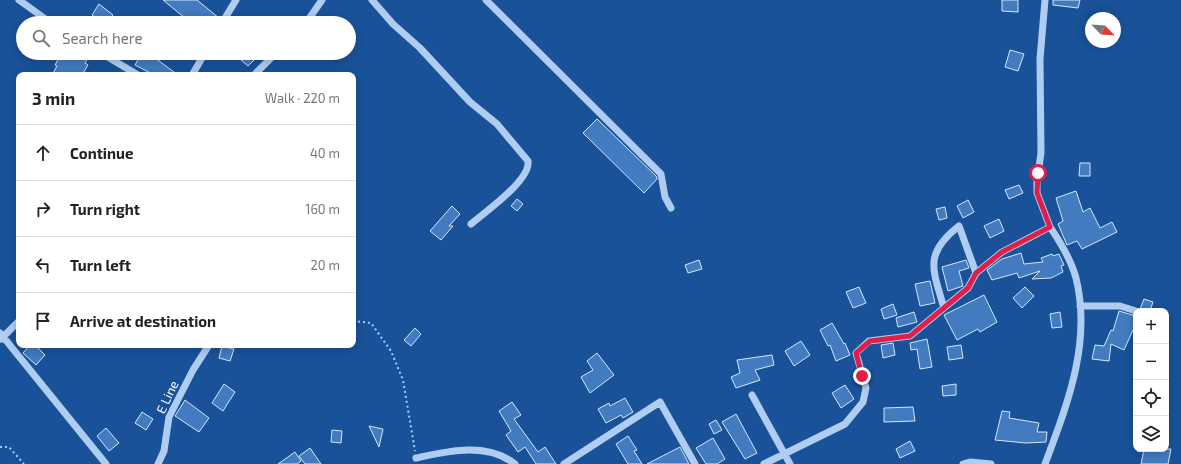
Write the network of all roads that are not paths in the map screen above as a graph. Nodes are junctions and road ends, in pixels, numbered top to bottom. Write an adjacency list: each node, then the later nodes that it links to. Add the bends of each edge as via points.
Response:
1 (19, 0): 7 (street)
2 (236, 0): 8 (street)
3 (322, 0): 9 (street)
4 (372, 0): 17 (street, via 470,102 497,124 528,161 527,170 519,182)
5 (486, 0): 16 (street, via 661,174 665,197)
6 (1045, 0): 18 (street, via 1040,59 1041,153 1036,181 1037,193)
7 (41, 16)
8 (226, 16)
9 (311, 16)
10 (113, 60): 13 (street)
11 (201, 60): 14 (street)
12 (269, 60): 15 (street)
13 (133, 72)
14 (194, 72)
15 (257, 72)
16 (671, 208)
17 (471, 224)
18 (1050, 227): 19 (street, via 1002,252); 20 (street, via 1063,246 1076,277)
19 (976, 273): 21 (street, via 968,288); 21 (street, via 959,226 942,242 932,267)
20 (1080, 306): 22 (street, via 1120,306); 38 (street, via 1077,370)
21 (944, 308): 27 (street, via 910,336 870,341 860,349 856,353 866,388 863,402 844,424)
22 (1133, 310)
23 (16, 324): 24 (street)
24 (1, 337): 29 (street)
25 (207, 348): 30 (street, E Line, via 169,417 164,451)
26 (752, 395): 27 (street)
27 (784, 454): 34 (street); 35 (street)
28 (416, 458): 31 (street, via 447,452 487,451 507,458)
29 (106, 464)
30 (158, 464)
31 (515, 464)
32 (564, 464): 33 (street, via 660,402)
33 (696, 464)
34 (764, 464)
35 (790, 464)
36 (963, 464): 37 (street)
37 (991, 464)
38 (1045, 464)

